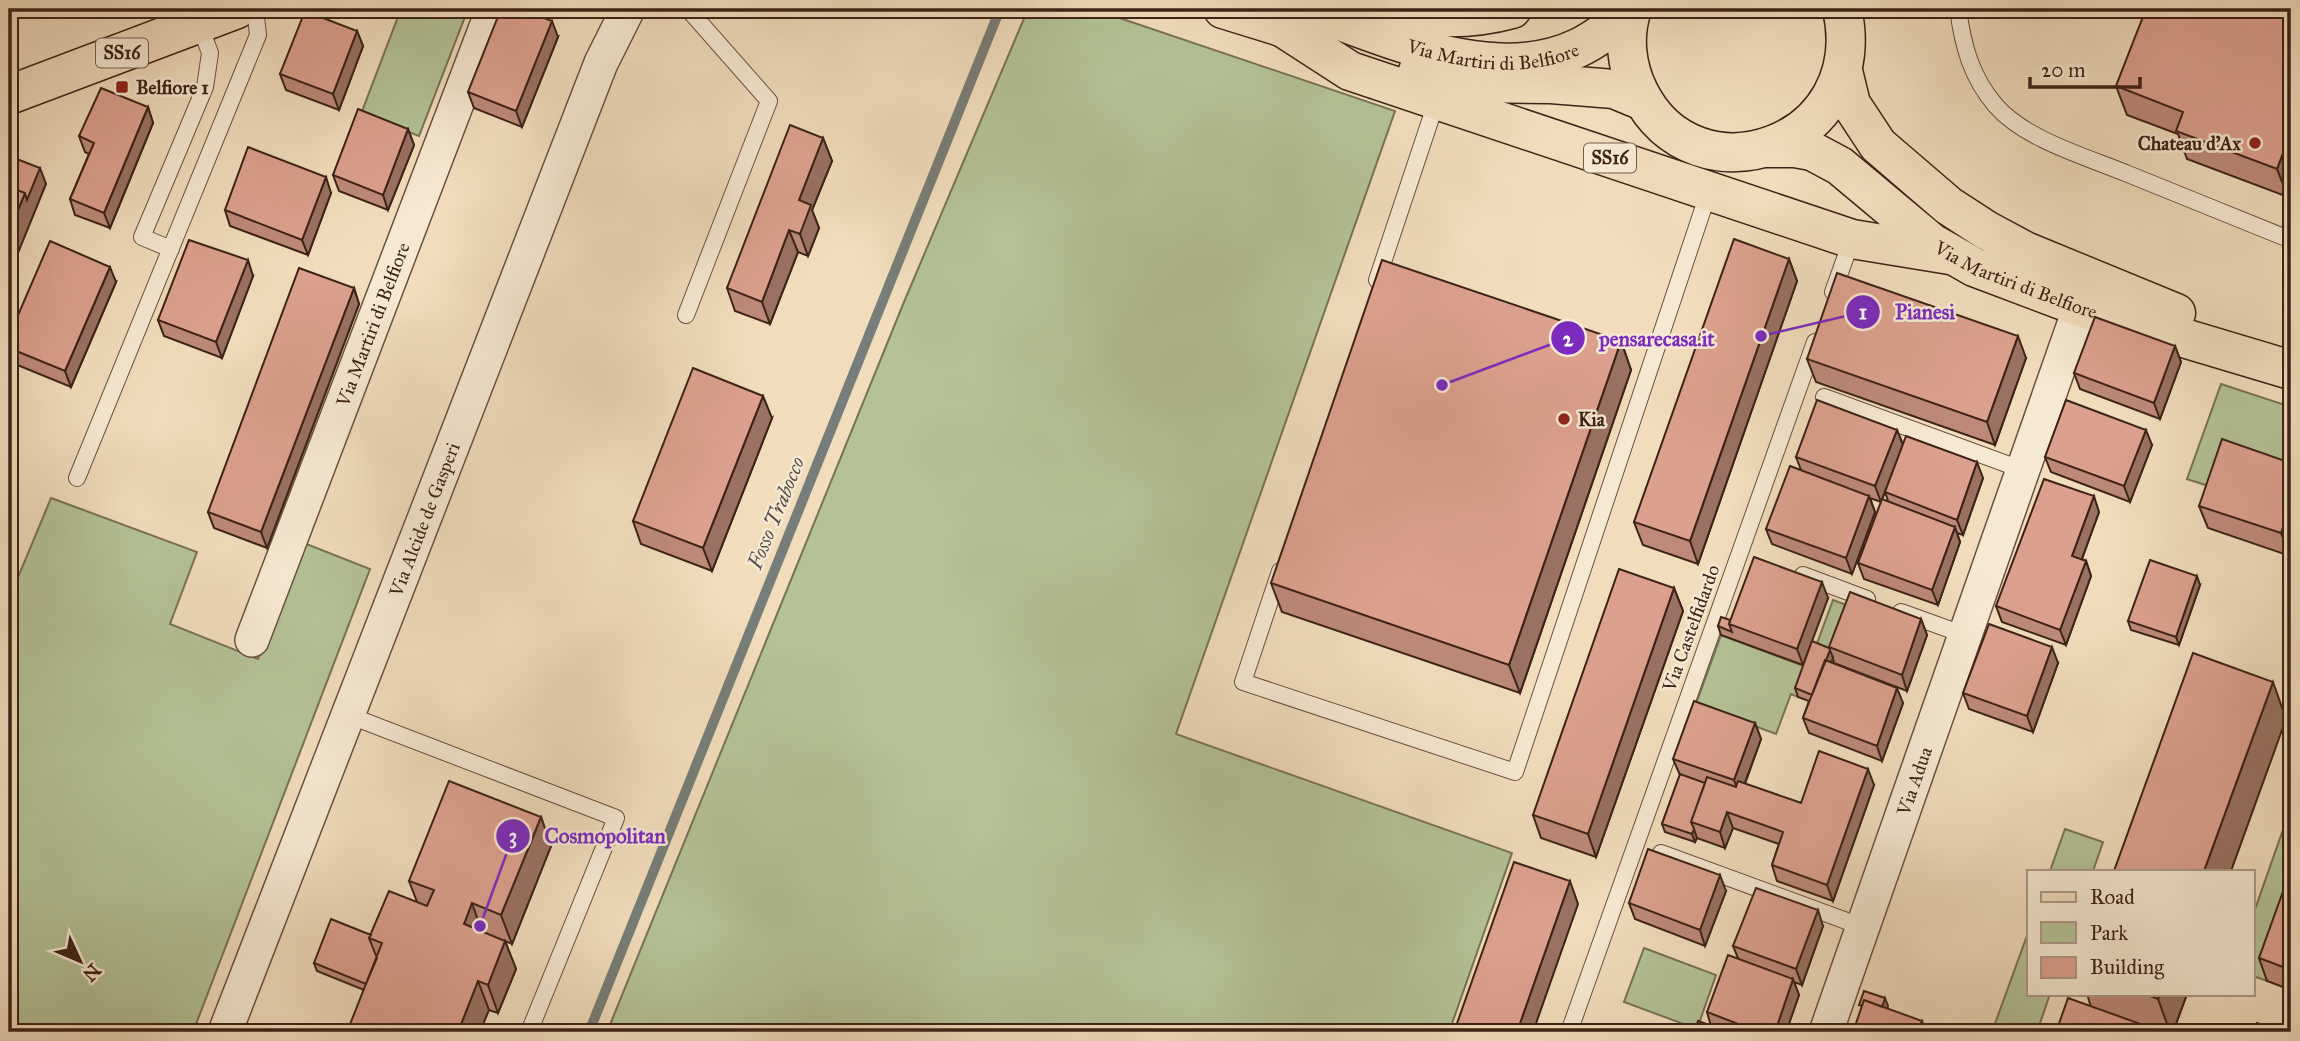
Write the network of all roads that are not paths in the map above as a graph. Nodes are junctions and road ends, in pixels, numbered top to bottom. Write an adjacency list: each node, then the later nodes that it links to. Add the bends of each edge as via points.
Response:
1 (237, 9): 13 (main road, SS16)
2 (256, 9): 22 (lane, via 258,35)
3 (493, 9): 37 (street, Via Martiri di Belfiore)
4 (628, 9): 38 (street, Via Alcide de Gasperi, via 592,86)
5 (688, 9): 27 (lane, via 769,101)
6 (1223, 9): 12 (main road, Via Martiri di Belfiore / SS16)
7 (1382, 9): 8 (main road, via 1446,17)
8 (1512, 9)
9 (1842, 9): 14 (main road, Via Martiri di Belfiore / SS16, via 1846,30)
10 (1958, 9): 21 (lane, via 1973,74 1997,107 2027,131)
11 (1631, 10): 12 (main road, Via Martiri di Belfiore / SS16, via 1577,48 1526,61 1466,60); 17 (main road, Via Martiri di Belfiore / SS16, via 1629,66)
12 (1294, 18): 16 (main road, SS16, via 1350,71); 17 (main road, Via Martiri di Belfiore / SS16, via 1423,73 1471,83 1614,89)
13 (199, 23): 15 (main road, SS16); 22 (lane, via 210,52 205,87 142,237)
14 (1843, 71): 18 (main road, Via Martiri di Belfiore / SS16, via 1832,97 1815,119); 29 (main road, Via Martiri di Belfiore / SS16, via 1851,104 1878,145 1949,206 1986,230 2025,251)
15 (9, 95)
16 (1437, 100): 19 (main road, SS16); 24 (lane)
17 (1643, 101): 18 (main road, Via Martiri di Belfiore / SS16, via 1658,120 1697,146 1744,152)
18 (1767, 148): 23 (main road, Via Martiri di Belfiore / SS16, via 1812,151 1840,166)
19 (1709, 191): 20 (main road, SS16); 34 (lane, via 1515,772 1243,682)
20 (1852, 239): 23 (main road, SS16); 25 (lane)
21 (2291, 240)
22 (171, 249): 33 (lane)
23 (1950, 256): 26 (main road, Via Martiri di Belfiore / SS16)
24 (1373, 293)
25 (1829, 303)
26 (2080, 307): 30 (main road, Via Martiri di Belfiore / SS16); 32 (street, Via Adua)
27 (686, 315)
28 (1820, 329): 43 (lane, Via Castelfidardo)
29 (2291, 361)
30 (2291, 370)
31 (1825, 397): 32 (lane)
32 (2023, 471): 36 (street, Via Adua)
33 (77, 478)
34 (1286, 552)
35 (1790, 570): 36 (lane)
36 (1965, 635): 40 (street, Via Adua)
37 (252, 640)
38 (348, 715): 41 (street, Via Alcide de Gasperi); 42 (lane, via 616,818)
39 (1661, 853): 40 (lane)
40 (1863, 927): 44 (street, Via Adua)
41 (225, 1032)
42 (529, 1032)
43 (1569, 1032)
44 (1826, 1032)

